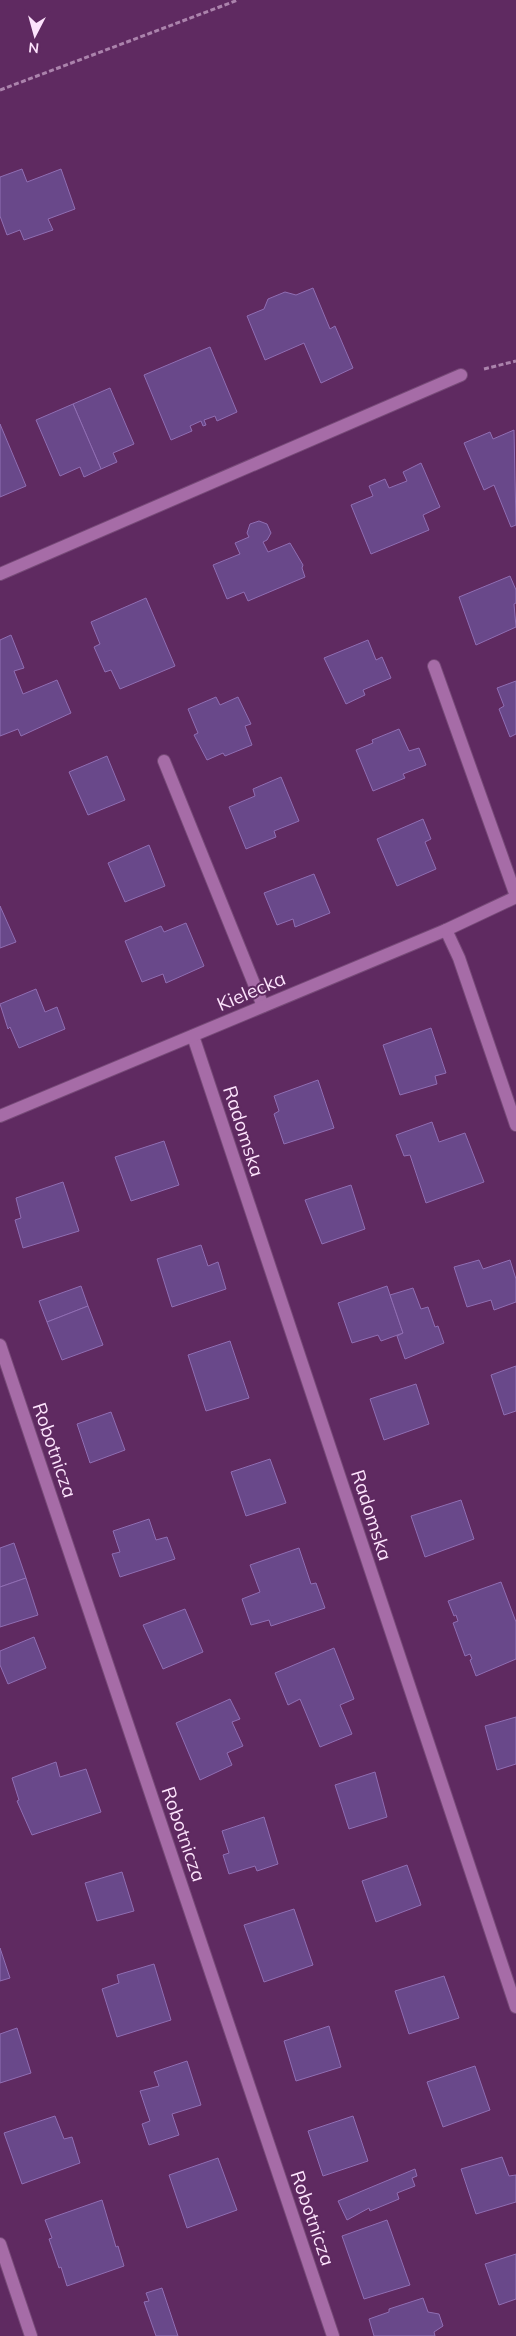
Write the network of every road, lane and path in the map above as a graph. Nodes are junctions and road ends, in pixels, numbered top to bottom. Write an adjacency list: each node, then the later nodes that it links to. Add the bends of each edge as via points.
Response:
1 (238, 0): 2 (path)
2 (0, 90)
3 (516, 361): 4 (path)
4 (461, 375): 5 (street)
5 (0, 574)
6 (434, 666): 8 (street)
7 (164, 761): 10 (street)
8 (516, 896): 9 (street, Kielecka)
9 (446, 930): 10 (street, Kielecka); 13 (street, via 459,958)
10 (263, 1006): 11 (street, Kielecka)
11 (193, 1036): 12 (street, Kielecka); 15 (street, Radomska)
12 (0, 1116)
13 (516, 1125)
14 (0, 1344): 18 (street, Robotnicza)
15 (516, 2007)
16 (0, 2244): 17 (street)
17 (31, 2336)
18 (333, 2336)

